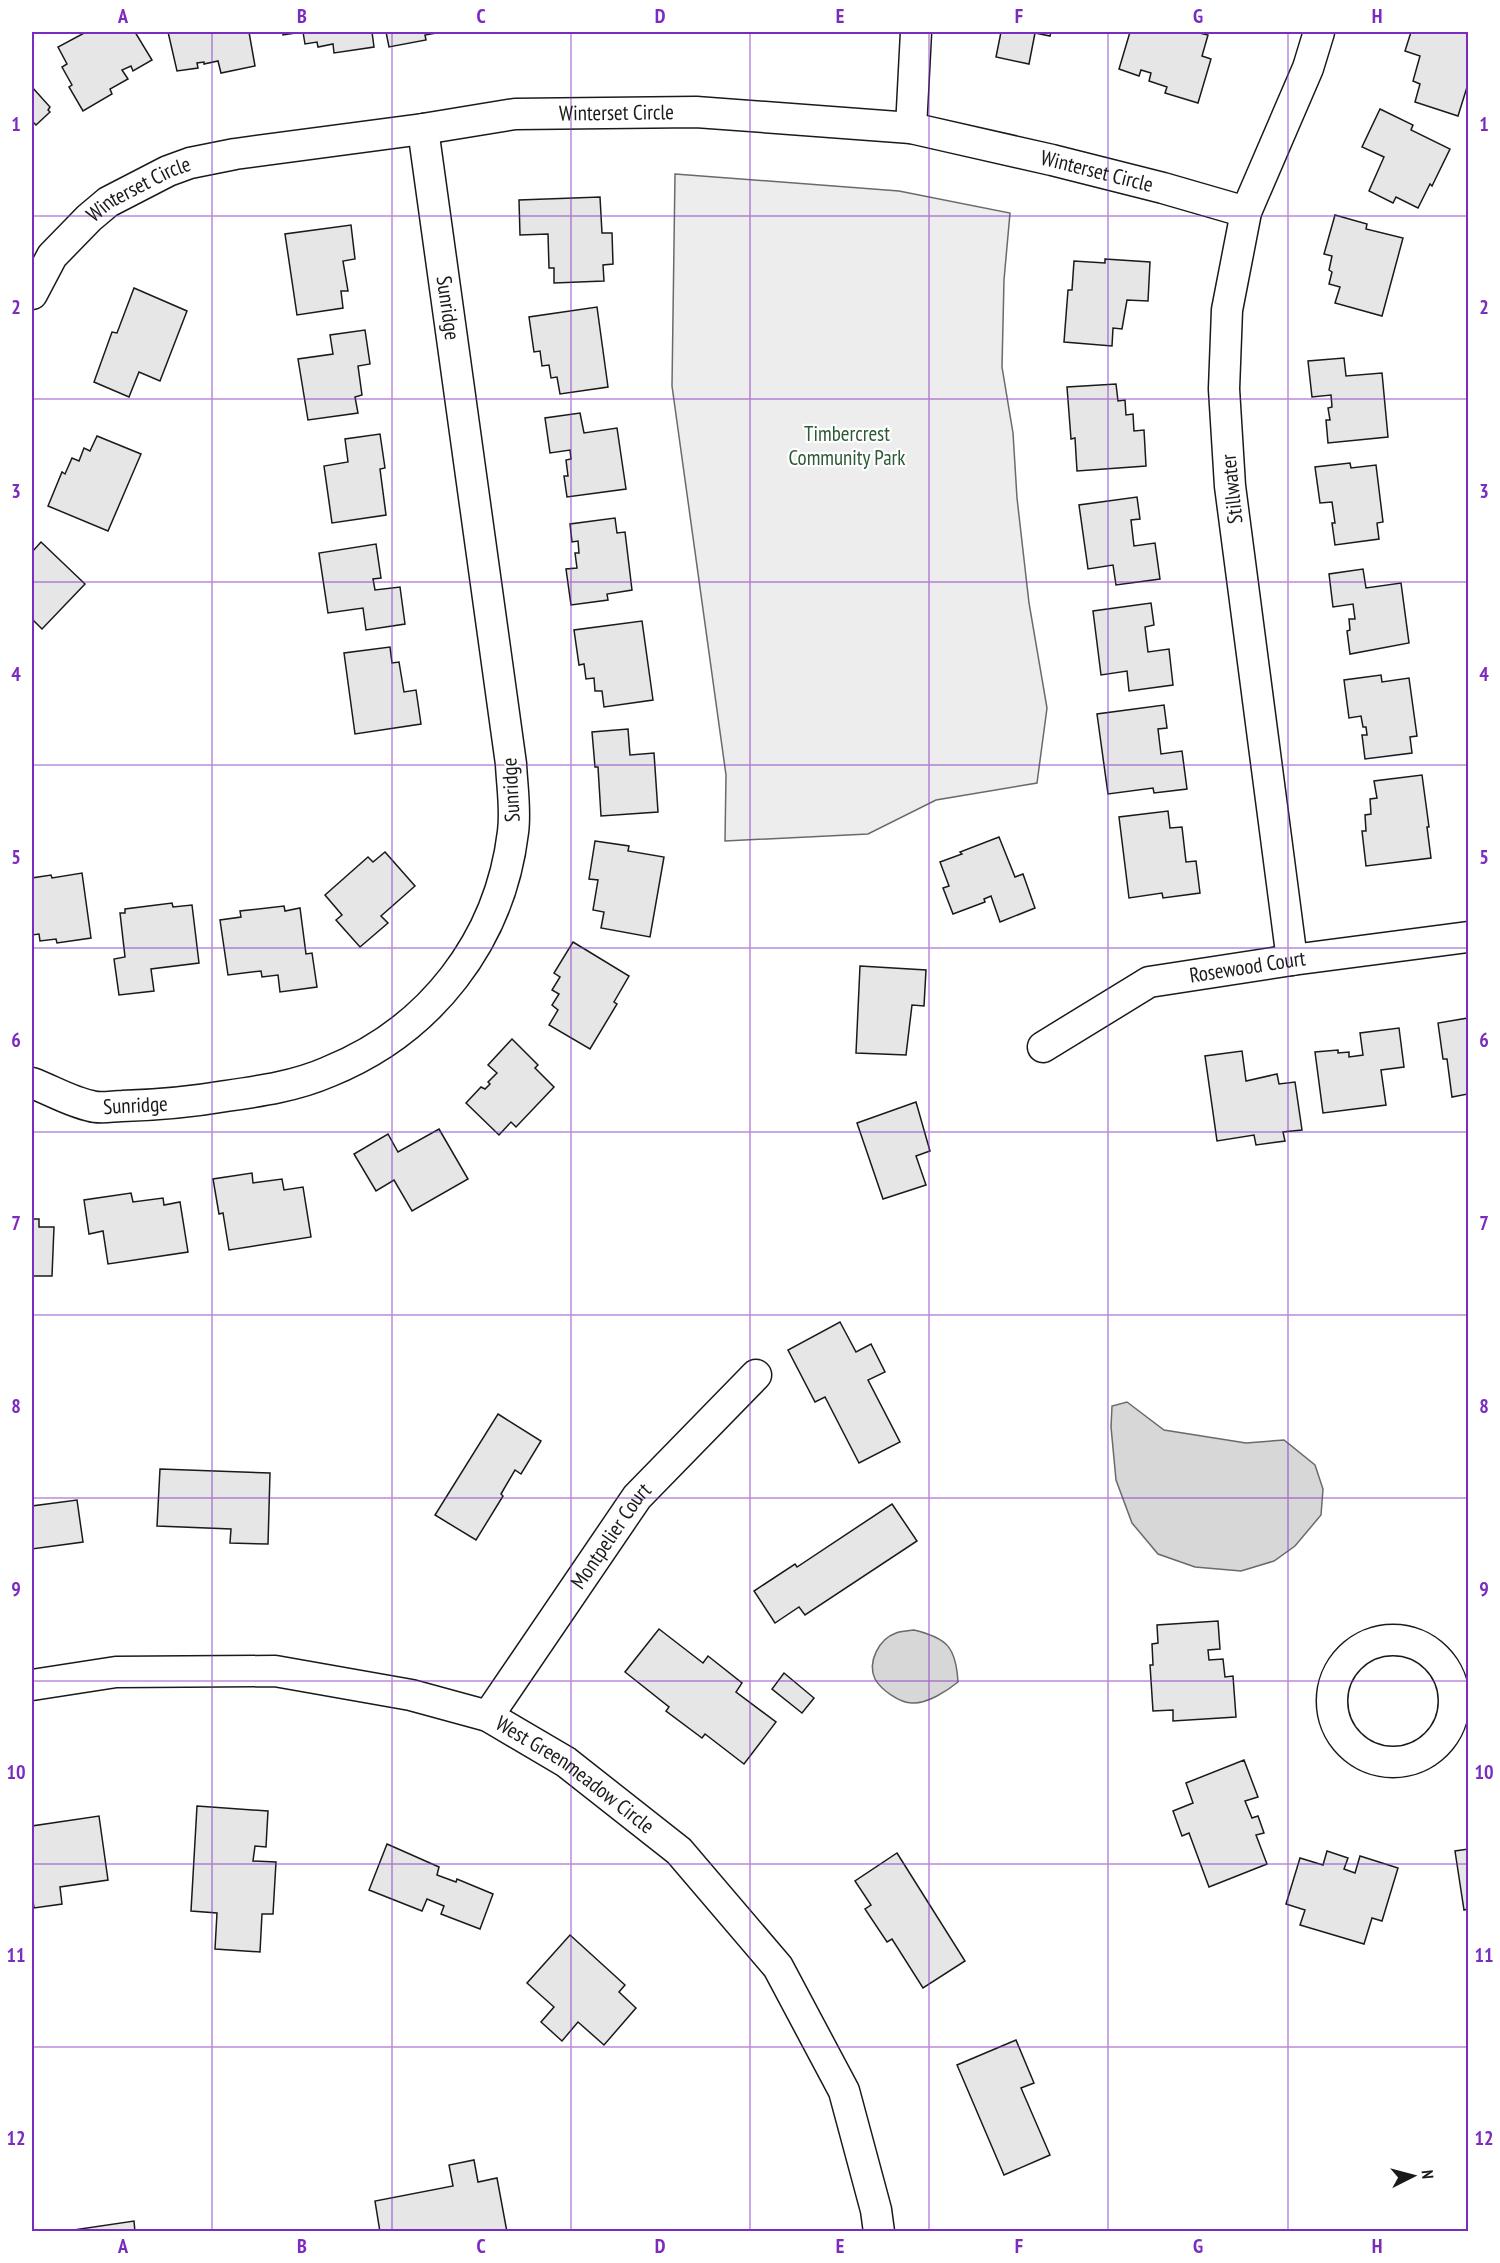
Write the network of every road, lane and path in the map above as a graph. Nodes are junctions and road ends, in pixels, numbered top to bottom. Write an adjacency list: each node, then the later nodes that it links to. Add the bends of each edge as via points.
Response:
1 (916, 32): 3 (street)
2 (1319, 32): 5 (street, Stillwater, via 1308,68)
3 (911, 128): 4 (street, Winterset Circle, via 696,112 515,114); 5 (street, Winterset Circle, via 1063,162)
4 (423, 129): 6 (street, Winterset Circle, via 235,154 168,171 126,192 88,218 52,256); 10 (street, Sunridge, via 511,764 514,830 505,881 488,927 459,972 419,1017 369,1052 329,1072 258,1091 170,1105 92,1107)
5 (1246, 212): 8 (street, Stillwater, via 1227,310 1224,389 1230,486)
6 (32, 294)
7 (1468, 937): 8 (street, Rosewood Court)
8 (1292, 960): 9 (street, Rosewood Court, via 1149,982)
9 (1043, 1047)
10 (32, 1083)
11 (756, 1375): 14 (street, Montpelier Court, via 637,1497)
12 (32, 1685): 14 (street, West Greenmeadow Circle, via 116,1672 275,1671 411,1695)
13 (1461, 1713): 13 (street, via 1447,1670 1433,1654 1415,1643 1395,1639 1374,1642 1355,1652 1341,1668 1334,1686 1332,1706 1347,1741 1363,1754 1381,1761 1419,1756 1435,1745)
14 (488, 1716): 15 (street, West Greenmeadow Circle, via 566,1762 679,1851 777,1967 844,2091)
15 (879, 2232)

